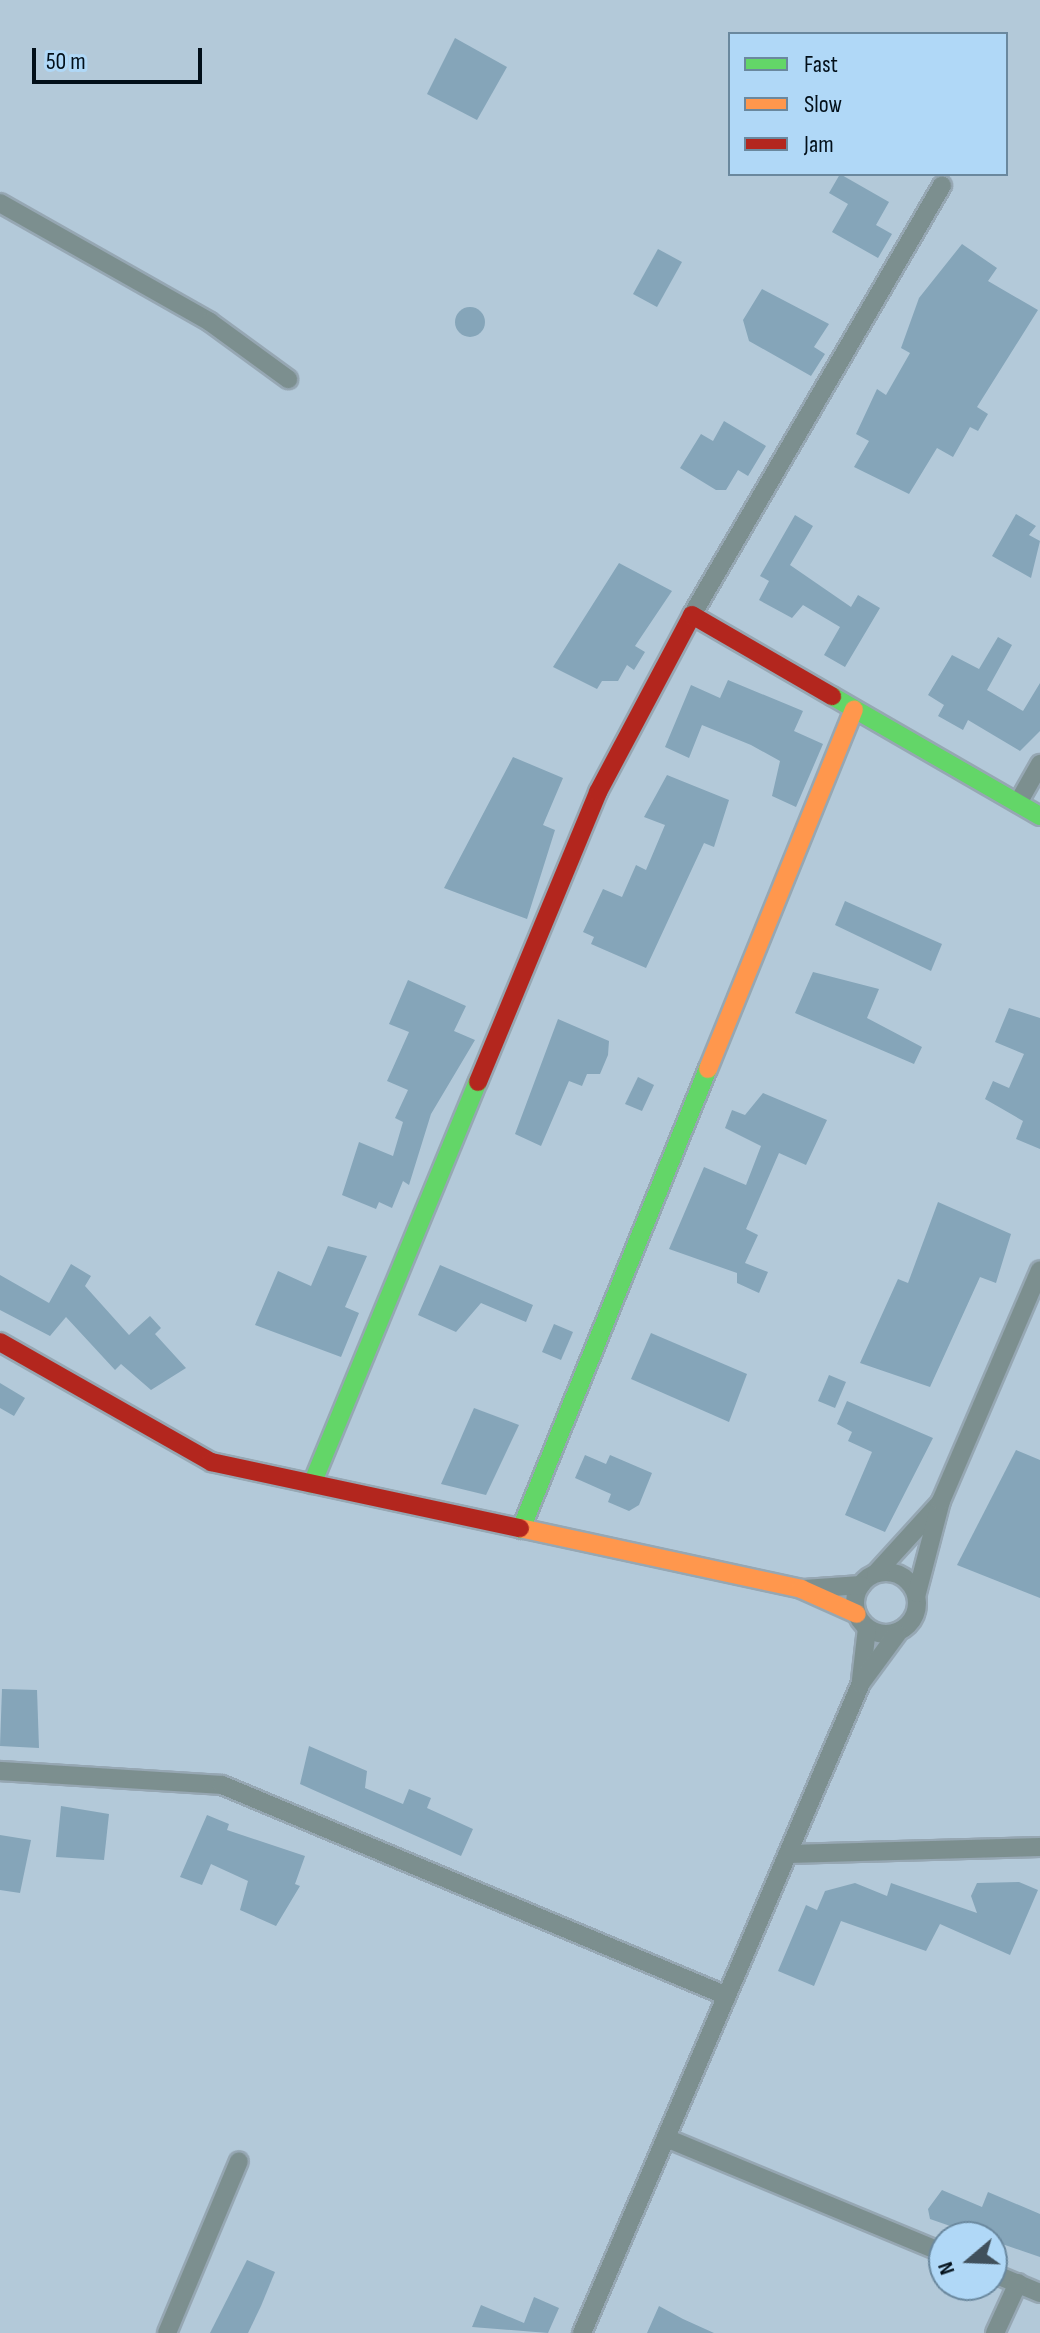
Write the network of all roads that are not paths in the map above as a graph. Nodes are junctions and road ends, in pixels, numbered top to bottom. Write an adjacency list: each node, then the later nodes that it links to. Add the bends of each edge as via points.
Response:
1 (942, 186): 4 (street)
2 (0, 203): 3 (street, via 210,322)
3 (288, 379)
4 (692, 615): 5 (street); 11 (street, via 598,792)
5 (854, 710): 7 (street); 13 (street)
6 (1040, 764): 7 (street)
7 (1018, 803): 8 (street)
8 (1040, 816)
9 (1040, 1270): 12 (street)
10 (0, 1342): 11 (street, via 211,1462)
11 (312, 1484): 13 (street)
12 (941, 1501): 14 (street); 16 (street)
13 (521, 1529): 15 (street)
14 (869, 1579): 15 (street); 16 (street, via 901,1575); 17 (street)
15 (801, 1589): 17 (street)
16 (917, 1593): 18 (street, via 915,1617)
17 (862, 1621): 18 (street); 19 (street)
18 (897, 1634): 19 (street)
19 (861, 1683): 22 (street)
20 (0, 1771): 23 (street, via 222,1785)
21 (1040, 1847): 22 (street)
22 (788, 1854): 23 (street)
23 (727, 1996): 24 (street)
24 (666, 2138): 26 (street); 31 (street)
25 (239, 2161): 30 (street)
26 (928, 2246)
27 (1008, 2279): 28 (street)
28 (1018, 2283): 29 (street); 32 (street)
29 (1040, 2293)
30 (167, 2333)
31 (582, 2333)
32 (995, 2333)

